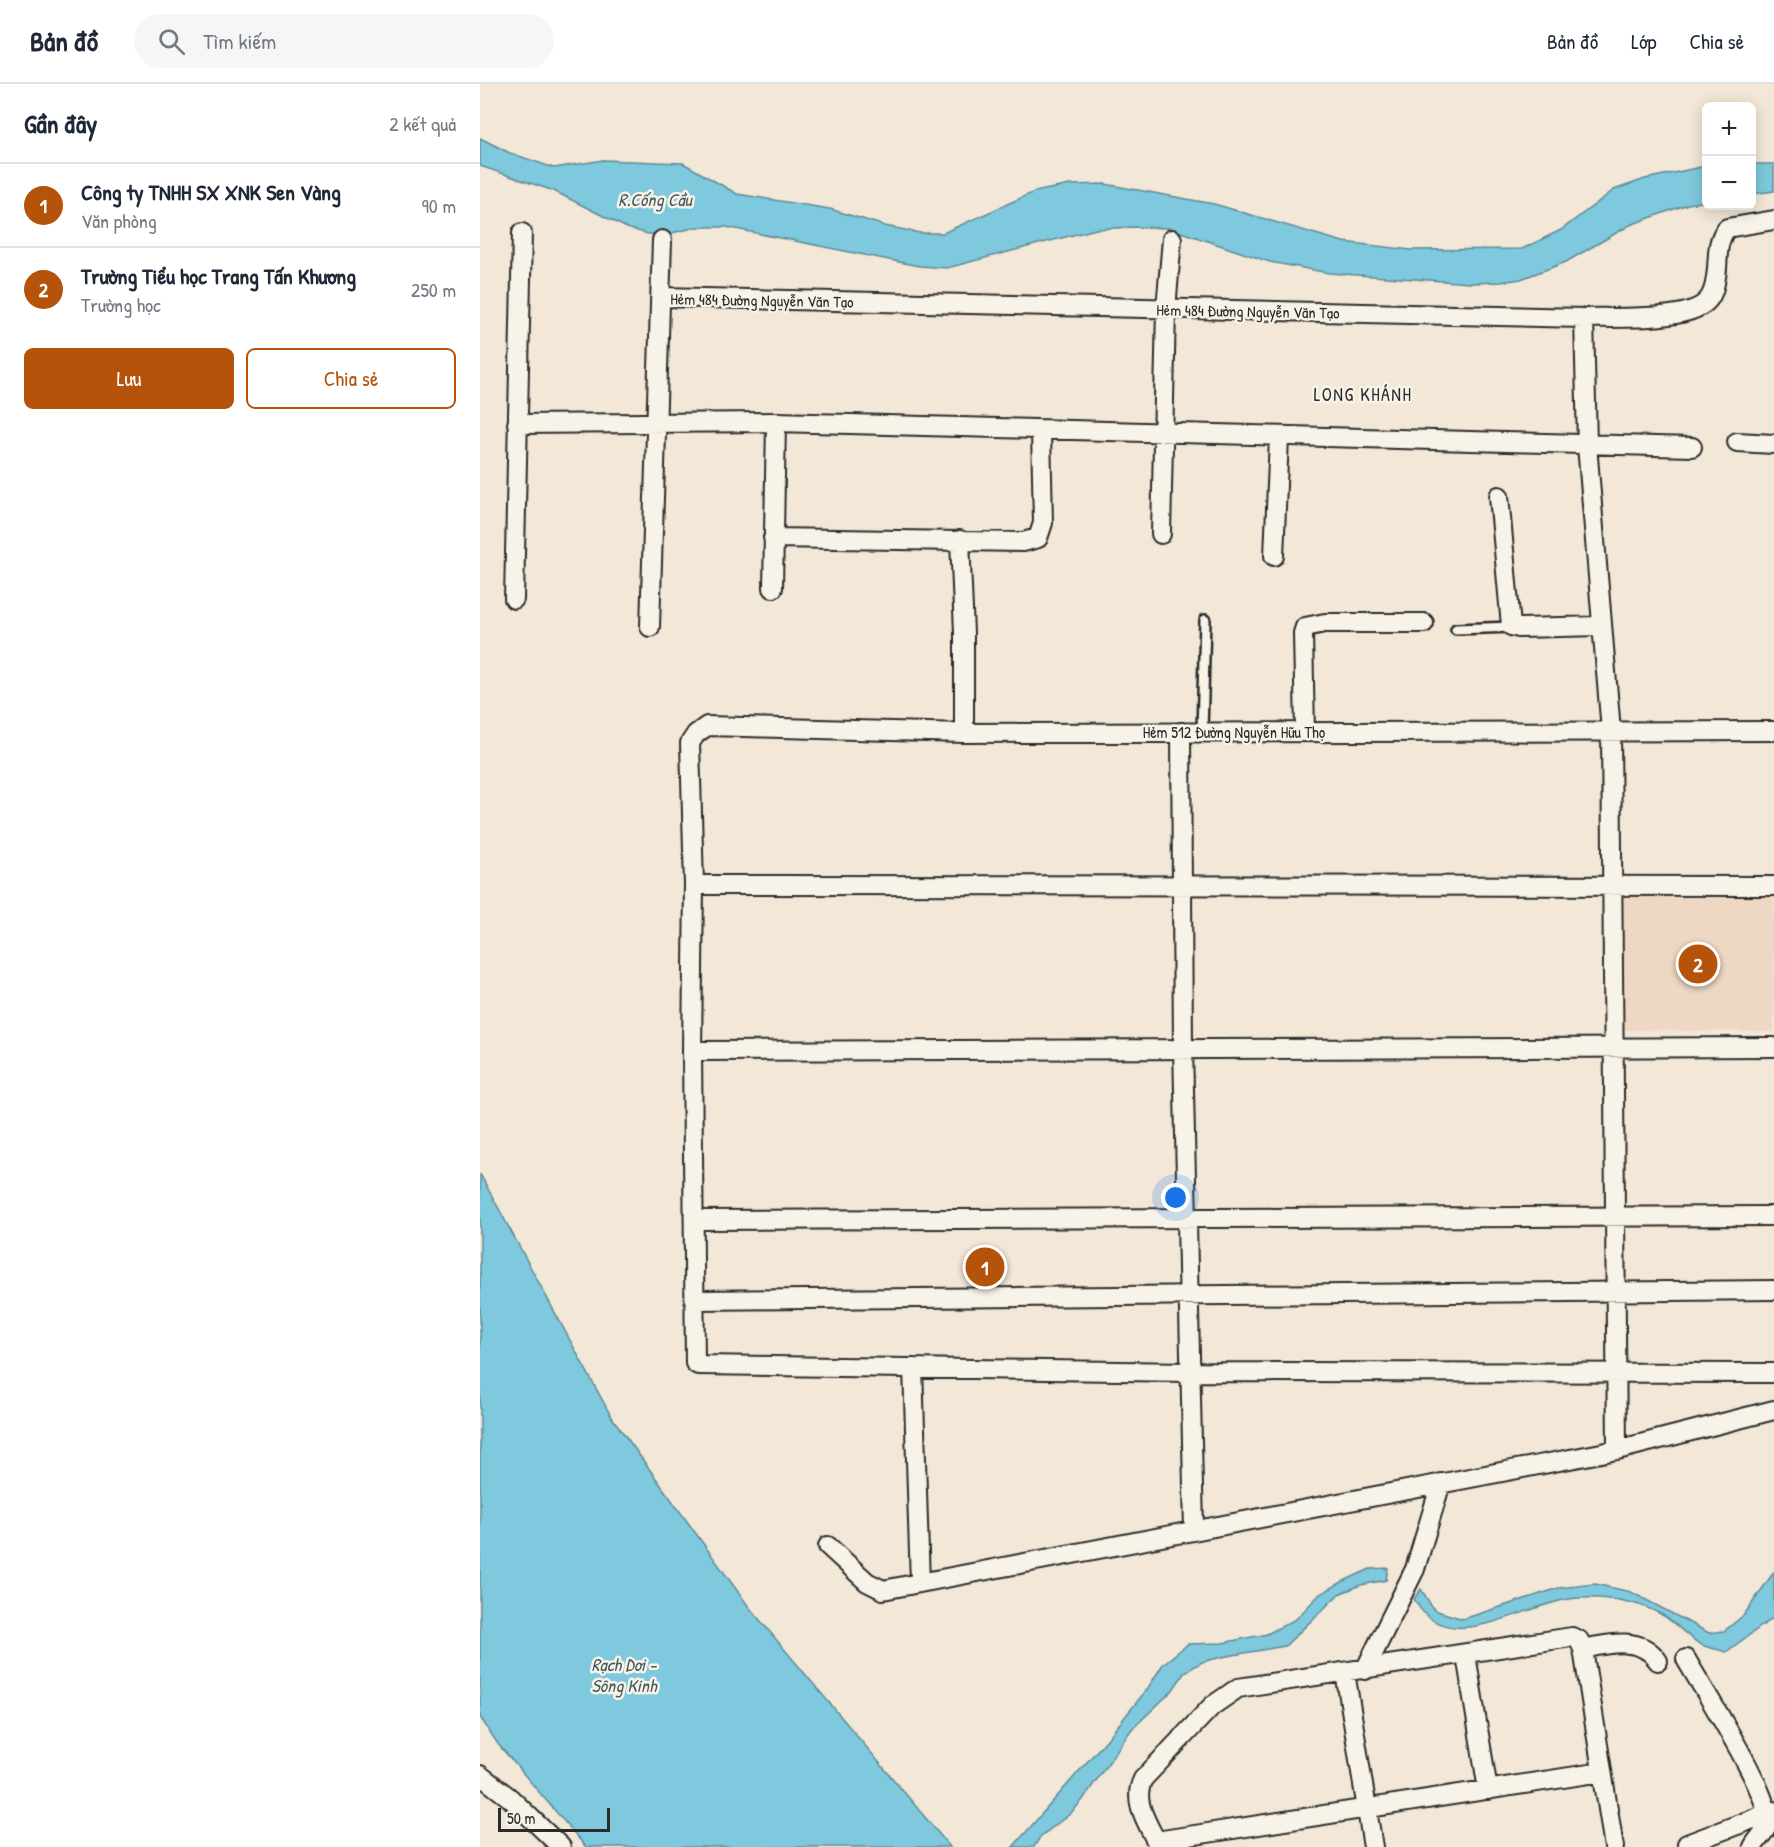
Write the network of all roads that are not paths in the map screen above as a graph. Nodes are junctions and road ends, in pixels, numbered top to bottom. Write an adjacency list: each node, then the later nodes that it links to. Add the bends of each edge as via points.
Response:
1 (1774, 220): 7 (street, Hẻm 484 Đường Nguyễn Văn Tạo, via 1727,228 1712,294 1697,308 1666,315)
2 (522, 233): 10 (street)
3 (1172, 239): 6 (street)
4 (662, 240): 5 (street)
5 (662, 297): 6 (street, Hẻm 484 Đường Nguyễn Văn Tạo); 8 (street)
6 (1166, 309): 7 (street, Hẻm 484 Đường Nguyễn Văn Tạo); 12 (street)
7 (1584, 318): 16 (street)
8 (657, 422): 9 (street); 10 (street); 28 (street)
9 (776, 423): 11 (street); 20 (street)
10 (517, 424): 24 (street)
11 (1041, 431): 12 (street); 21 (street, via 1043,523 1038,538 1023,542)
12 (1164, 434): 13 (street); 19 (street)
13 (1279, 437): 16 (street); 22 (street)
14 (1737, 442): 15 (street)
15 (1774, 444)
16 (1587, 445): 17 (street); 27 (street)
17 (1692, 447)
18 (1499, 496): 29 (street)
19 (1161, 534)
20 (773, 538): 21 (street); 23 (street)
21 (960, 540): 36 (street)
22 (1274, 556)
23 (773, 588)
24 (514, 599)
25 (1205, 620): 34 (lane)
26 (1424, 623): 35 (street, via 1325,623 1305,627)
27 (1602, 626): 29 (street); 31 (street)
28 (650, 627)
29 (1513, 627): 30 (lane)
30 (1456, 629)
31 (1611, 731): 32 (street, Hẻm 512 Đường Nguyễn Hữu Thọ); 35 (street, Hẻm 512 Đường Nguyễn Hữu Thọ); 39 (street)
32 (1774, 731)
33 (1181, 732): 34 (street, Hẻm 512 Đường Nguyễn Hữu Thọ); 36 (street, Hẻm 512 Đường Nguyễn Hữu Thọ); 38 (street)
34 (1202, 732): 35 (street, Hẻm 512 Đường Nguyễn Hữu Thọ)
35 (1305, 732)
36 (964, 733): 37 (street, Hẻm 512 Đường Nguyễn Hữu Thọ, via 706,726 690,743)
37 (694, 885): 38 (street); 44 (street)
38 (1182, 885): 39 (street); 42 (street)
39 (1611, 885): 40 (street); 41 (street)
40 (1774, 886)
41 (1611, 1046): 42 (street); 43 (street); 45 (street)
42 (1183, 1047): 44 (street); 47 (street)
43 (1774, 1047)
44 (692, 1051): 48 (street)
45 (1614, 1216): 46 (street); 47 (street); 50 (street)
46 (1774, 1216)
47 (1187, 1218): 48 (street); 51 (street)
48 (695, 1220): 52 (street)
49 (1774, 1290): 50 (street)
50 (1614, 1291): 51 (street); 55 (street)
51 (1189, 1295): 52 (street); 54 (street)
52 (696, 1300): 53 (street, via 698,1365)
53 (913, 1368): 54 (street); 62 (street)
54 (1191, 1372): 55 (street); 60 (street)
55 (1616, 1373): 56 (street); 58 (street)
56 (1774, 1373)
57 (1774, 1410): 58 (street)
58 (1617, 1450): 59 (street)
59 (1441, 1483): 60 (street); 67 (street, via 1415,1569)
60 (1194, 1530): 62 (street)
61 (828, 1546): 62 (street, via 874,1588)
62 (920, 1583)
63 (1583, 1649): 64 (street, via 1572,1636); 66 (street, via 1625,1643 1640,1646); 69 (street)
64 (1466, 1655): 67 (street); 71 (street)
65 (1686, 1659): 73 (street)
66 (1658, 1661)
67 (1365, 1670): 68 (street)
68 (1345, 1672): 72 (street); 74 (street, via 1238,1688 1212,1706 1137,1790)
69 (1602, 1772): 71 (street); 78 (street)
70 (480, 1776): 76 (street, via 510,1798)
71 (1488, 1790): 72 (street)
72 (1366, 1808): 74 (street); 77 (street)
73 (1771, 1812): 75 (street); 79 (street, via 1766,1830)
74 (1157, 1844)
75 (1687, 1844)
76 (561, 1847)
77 (1373, 1847)
78 (1614, 1847)
79 (1753, 1847)

